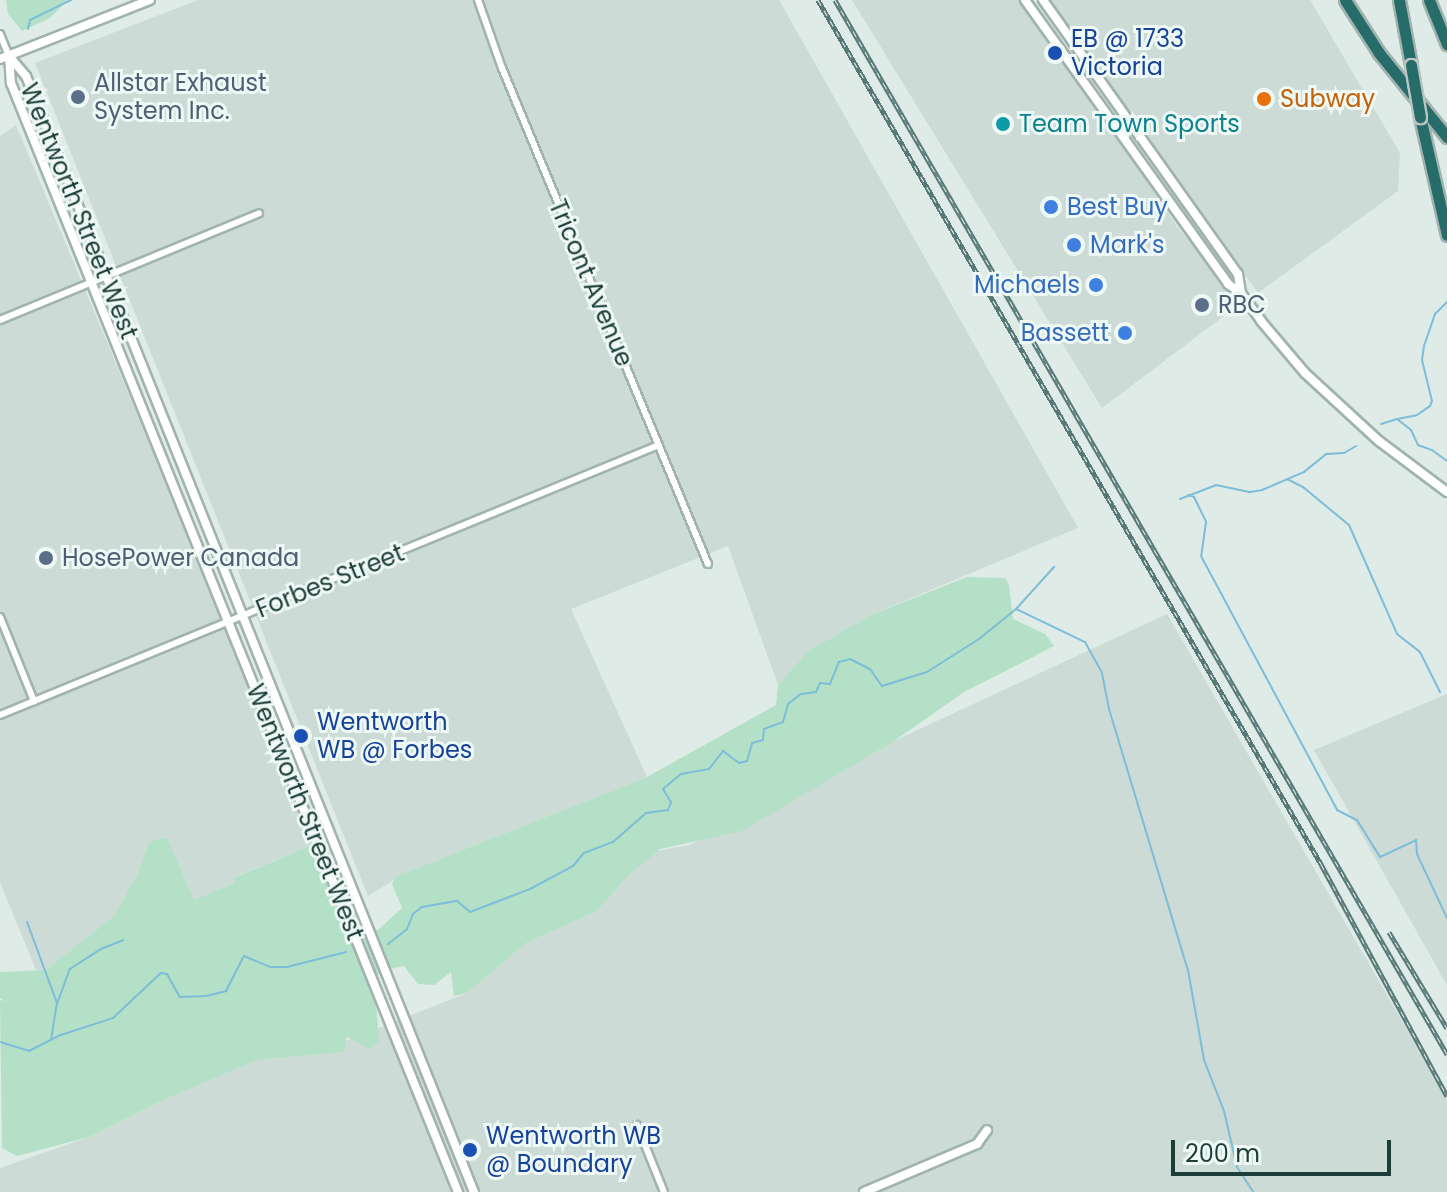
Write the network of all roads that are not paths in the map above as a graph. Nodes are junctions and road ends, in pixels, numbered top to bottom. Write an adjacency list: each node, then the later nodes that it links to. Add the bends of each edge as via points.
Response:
1 (150, 0): 10 (main road)
2 (478, 0): 18 (street, Tricont Avenue)
3 (1025, 0): 16 (main road, via 1228,284)
4 (1043, 0): 16 (main road, via 1238,274)
5 (1345, 0): 11 (highway, via 1379,53)
6 (1399, 0): 13 (highway, bridge)
7 (1429, 0): 9 (highway)
8 (0, 34): 10 (street)
9 (1447, 44)
10 (5, 57): 14 (main road, Wentworth Street West, via 26,76); 15 (main road, Wentworth Street West)
11 (1447, 137)
12 (259, 213): 14 (street)
13 (1447, 235)
14 (105, 275): 15 (street); 22 (main road, Wentworth Street West)
15 (92, 280): 17 (street); 23 (main road, Wentworth Street West)
16 (1241, 293): 19 (main road, via 1305,373 1379,441)
17 (0, 320)
18 (659, 445): 20 (street, Tricont Avenue); 22 (street, Forbes Street)
19 (1447, 492)
20 (708, 564)
21 (0, 617): 24 (street)
22 (242, 617): 23 (street, Forbes Street); 29 (main road, Wentworth Street West)
23 (228, 622): 24 (street, Forbes Street); 28 (main road, Wentworth Street West)
24 (34, 701): 25 (street, Forbes Street)
25 (0, 715)
26 (637, 1125): 30 (street)
27 (987, 1130): 31 (main road, via 977,1144)
28 (458, 1192)
29 (474, 1192)
30 (664, 1192)
31 (864, 1192)

